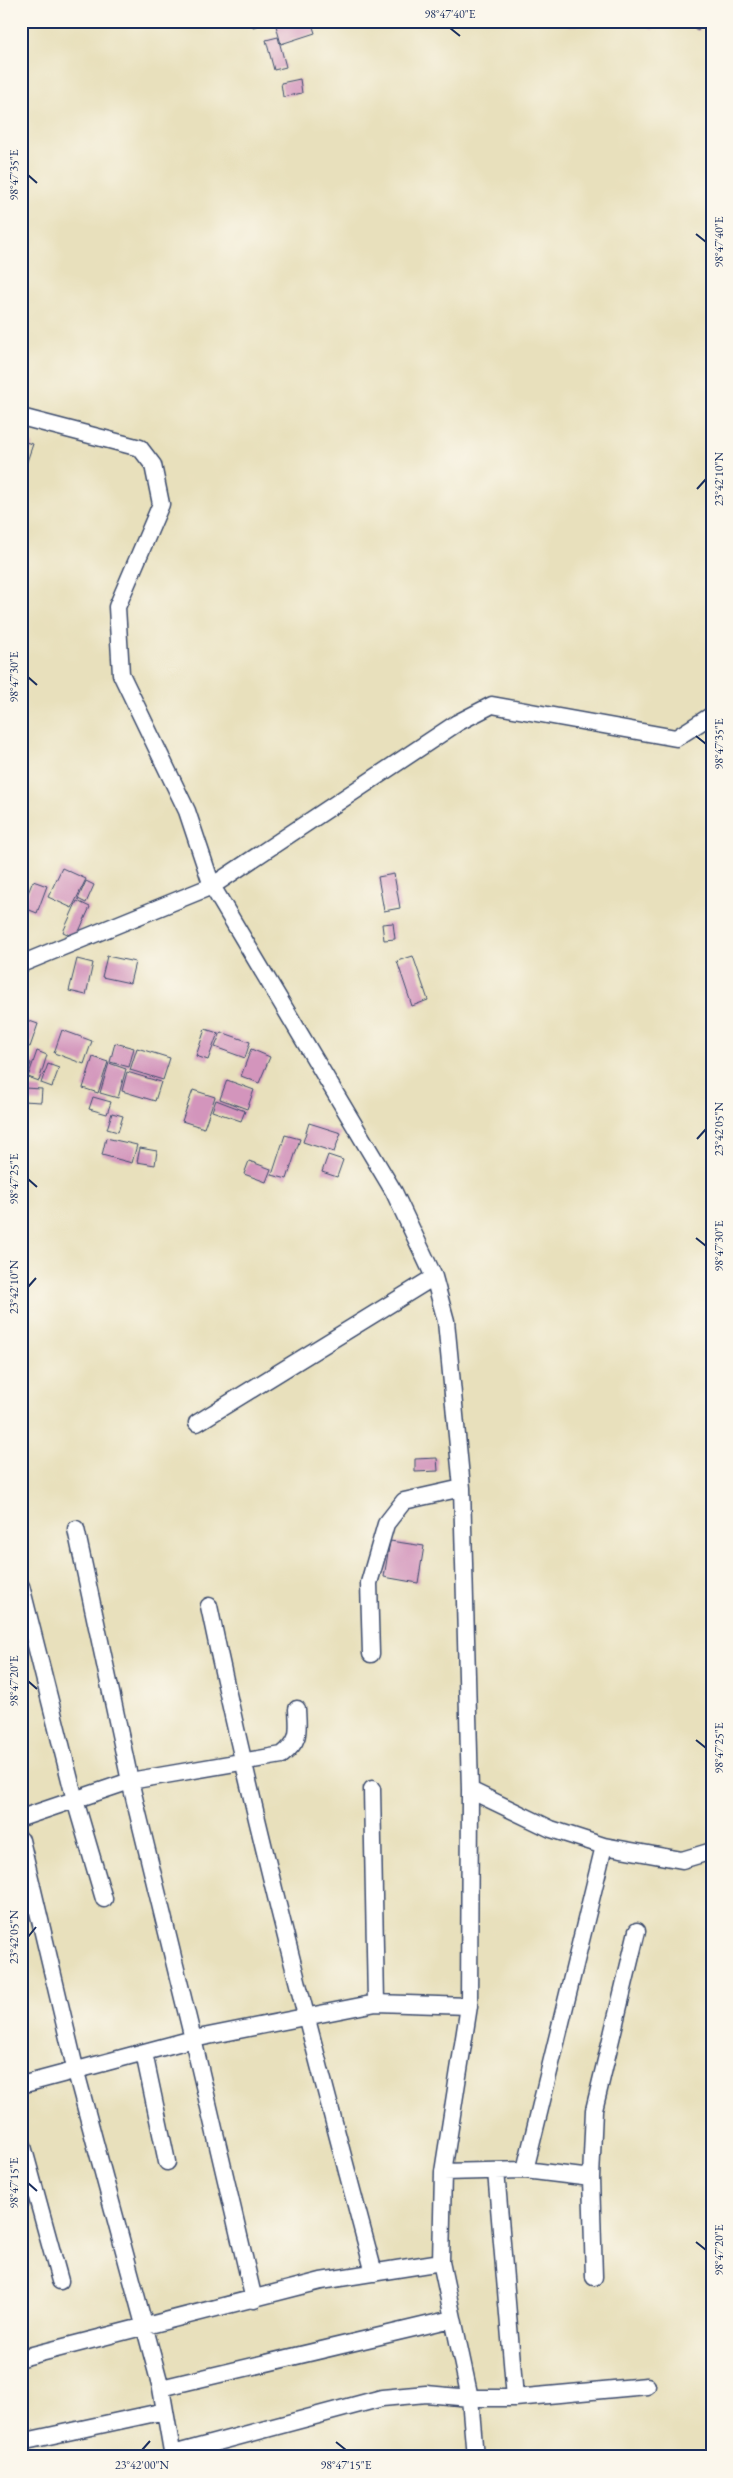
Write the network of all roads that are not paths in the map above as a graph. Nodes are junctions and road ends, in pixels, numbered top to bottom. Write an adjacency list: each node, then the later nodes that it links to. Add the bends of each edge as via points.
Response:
1 (21, 417): 3 (street, via 140,448 153,466 161,504 117,608 121,674 187,811)
2 (712, 715): 3 (street, via 676,738 492,704 457,723)
3 (212, 886): 4 (street); 5 (street, via 394,1192)
4 (21, 964)
5 (434, 1277): 6 (street); 7 (street, via 446,1321)
6 (197, 1423)
7 (462, 1488): 11 (street, via 404,1501 386,1524 369,1583); 16 (street)
8 (76, 1529): 14 (street)
9 (21, 1586): 17 (street)
10 (210, 1606): 13 (street)
11 (371, 1654)
12 (297, 1709): 13 (street, via 298,1735 291,1748 282,1755)
13 (242, 1761): 14 (street); 26 (street)
14 (130, 1781): 17 (street); 27 (street)
15 (372, 1790): 24 (street)
16 (470, 1790): 20 (street, via 552,1829); 25 (street)
17 (75, 1800): 18 (street); 22 (street)
18 (21, 1818)
19 (21, 1840): 29 (street)
20 (604, 1846): 21 (street, via 682,1860); 33 (street)
21 (712, 1851)
22 (104, 1899)
23 (637, 1930): 36 (street, via 594,2110)
24 (376, 2003): 25 (street); 26 (street)
25 (469, 2006): 35 (street)
26 (305, 2016): 27 (street); 38 (street)
27 (194, 2039): 28 (street); 41 (street)
28 (144, 2053): 29 (street); 32 (street)
29 (76, 2072): 30 (street); 43 (street)
30 (21, 2084)
31 (21, 2139): 40 (street)
32 (167, 2162)
33 (525, 2170): 34 (street); 36 (street)
34 (496, 2171): 35 (street); 48 (street)
35 (443, 2172): 37 (street)
36 (590, 2178): 39 (street)
37 (441, 2262): 38 (street); 42 (street)
38 (374, 2274): 41 (street, via 321,2281)
39 (594, 2277)
40 (60, 2281)
41 (254, 2300): 43 (street)
42 (452, 2319): 46 (street); 47 (street)
43 (145, 2328): 44 (street); 46 (street)
44 (21, 2358)
45 (647, 2386): 48 (street)
46 (161, 2388): 49 (street)
47 (470, 2398): 48 (street); 51 (street, via 426,2394 382,2398); 52 (street)
48 (516, 2398)
49 (165, 2411): 50 (street); 51 (street)
50 (21, 2442)
51 (173, 2455)
52 (475, 2457)

